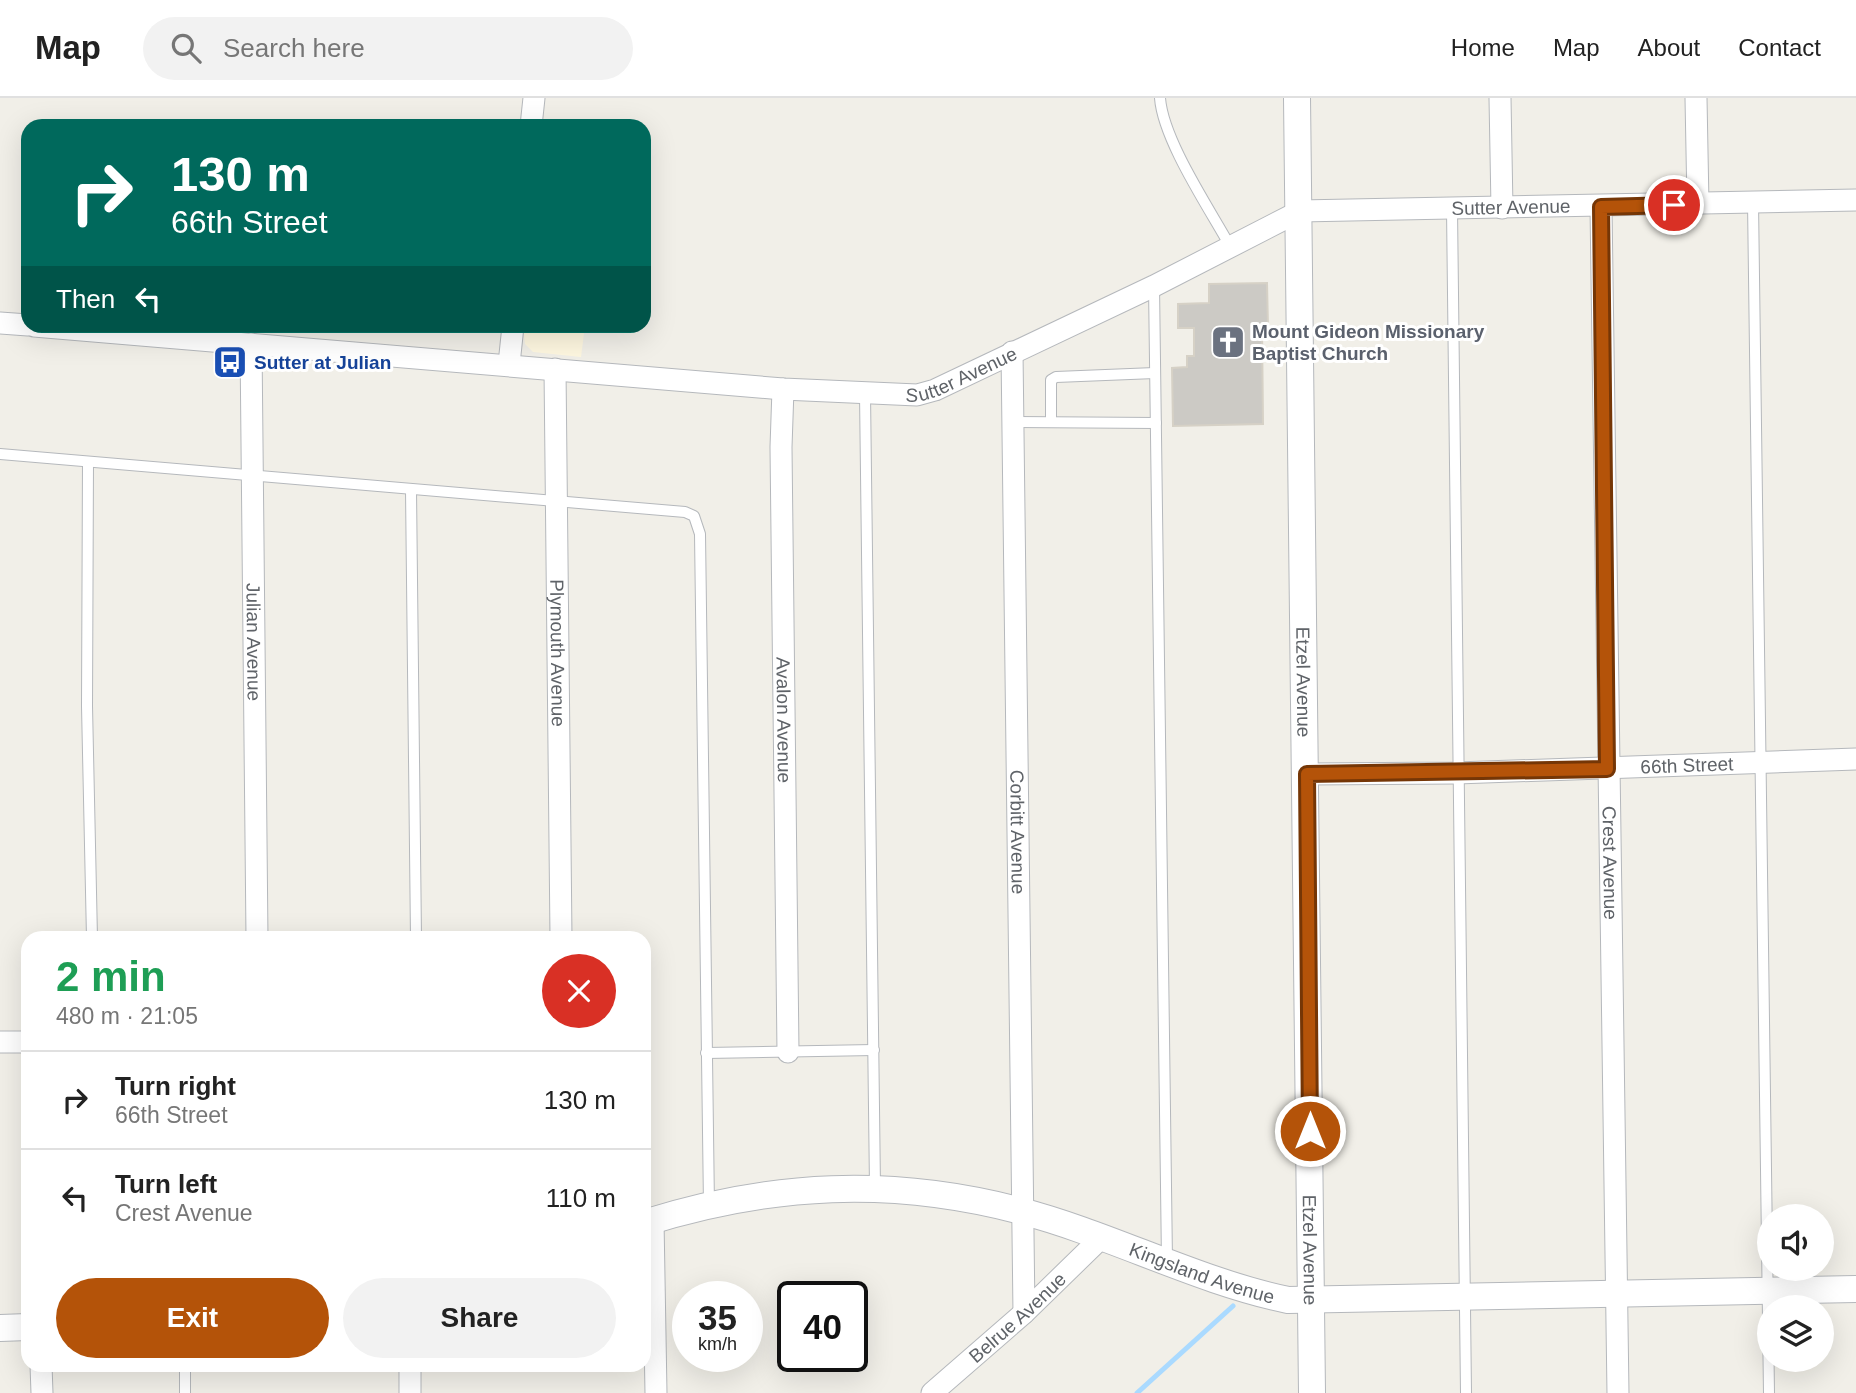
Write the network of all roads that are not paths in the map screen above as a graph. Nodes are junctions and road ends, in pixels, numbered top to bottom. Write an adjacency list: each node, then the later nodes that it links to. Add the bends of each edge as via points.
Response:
1 (534, 98): 6 (street)
2 (1160, 98): 14 (lane, via 1163,118)
3 (1297, 98): 13 (street, Etzel Avenue)
4 (1500, 98): 11 (street)
5 (1696, 98): 9 (street)
6 (532, 119)
7 (1856, 200): 8 (street, Sutter Avenue)
8 (1753, 202): 9 (street, Sutter Avenue); 36 (lane)
9 (1698, 204): 10 (street, Sutter Avenue)
10 (1601, 207): 11 (street, Sutter Avenue); 37 (street, Crest Avenue)
11 (1502, 208): 12 (street, Sutter Avenue)
12 (1451, 209): 13 (street, Sutter Avenue); 39 (lane)
13 (1300, 211): 14 (street, Sutter Avenue); 38 (street, Etzel Avenue)
14 (1230, 247): 15 (street, Sutter Avenue)
15 (1154, 286): 21 (street, Sutter Avenue); 24 (lane)
16 (0, 323): 17 (street)
17 (21, 324)
18 (118, 333): 20 (street, Sutter Avenue)
19 (512, 333): 22 (street)
20 (251, 344): 22 (street, Sutter Avenue); 32 (street, Julian Avenue)
21 (1012, 352): 26 (street, Sutter Avenue, via 926,392); 27 (street, Corbitt Avenue)
22 (509, 364): 23 (street, Sutter Avenue)
23 (555, 369): 25 (street, Sutter Avenue); 34 (street, Plymouth Avenue)
24 (1155, 373): 28 (lane, via 1056,377 1051,380); 29 (lane)
25 (783, 389): 26 (street, Sutter Avenue); 47 (street, Avalon Avenue)
26 (865, 394): 46 (lane)
27 (1013, 422): 28 (lane); 51 (street, Corbitt Avenue)
28 (1051, 422): 29 (lane)
29 (1156, 423): 54 (lane)
30 (0, 454): 31 (lane)
31 (88, 462): 32 (lane); 40 (lane)
32 (253, 476): 33 (lane); 41 (street, Julian Avenue)
33 (411, 490): 34 (lane); 42 (lane)
34 (556, 500): 43 (street, Plymouth Avenue); 48 (lane, via 685,512 699,524)
35 (1856, 759): 36 (street, 66th Street)
36 (1760, 761): 37 (street, 66th Street); 57 (lane)
37 (1607, 769): 39 (street, 66th Street); 58 (street, Crest Avenue)
38 (1307, 774): 39 (street, 66th Street); 60 (street, Etzel Avenue)
39 (1457, 774): 59 (lane)
40 (92, 931)
41 (257, 931)
42 (416, 931)
43 (561, 931)
44 (0, 1042): 45 (street)
45 (21, 1042)
46 (874, 1050): 47 (lane); 49 (lane)
47 (788, 1052): 48 (lane)
48 (706, 1053): 50 (lane)
49 (875, 1187): 50 (street, Kingsland Avenue, via 813,1188 745,1196); 51 (street, Kingsland Avenue)
50 (709, 1206): 52 (street, Kingsland Avenue)
51 (1022, 1211): 53 (street, Kingsland Avenue); 61 (street, Corbitt Avenue)
52 (651, 1220)
53 (1101, 1238): 54 (street, Kingsland Avenue); 61 (street, Belrue Avenue)
54 (1167, 1261): 60 (street, Kingsland Avenue, via 1269,1296)
55 (651, 1270): 70 (street)
56 (1856, 1289): 57 (street, Kingsland Avenue)
57 (1767, 1291): 58 (street, Kingsland Avenue); 75 (lane)
58 (1616, 1295): 59 (street, Kingsland Avenue); 74 (street, Crest Avenue)
59 (1465, 1299): 60 (street, Kingsland Avenue); 73 (lane)
60 (1311, 1302): 72 (street, Etzel Avenue)
61 (1024, 1313): 71 (street, Belrue Avenue)
62 (21, 1327): 63 (street)
63 (0, 1328)
64 (41, 1372): 67 (street)
65 (185, 1372): 68 (lane)
66 (410, 1372): 69 (street)
67 (42, 1393)
68 (186, 1393)
69 (410, 1393)
70 (656, 1393)
71 (932, 1393)
72 (1312, 1393)
73 (1466, 1393)
74 (1618, 1393)
75 (1769, 1393)

